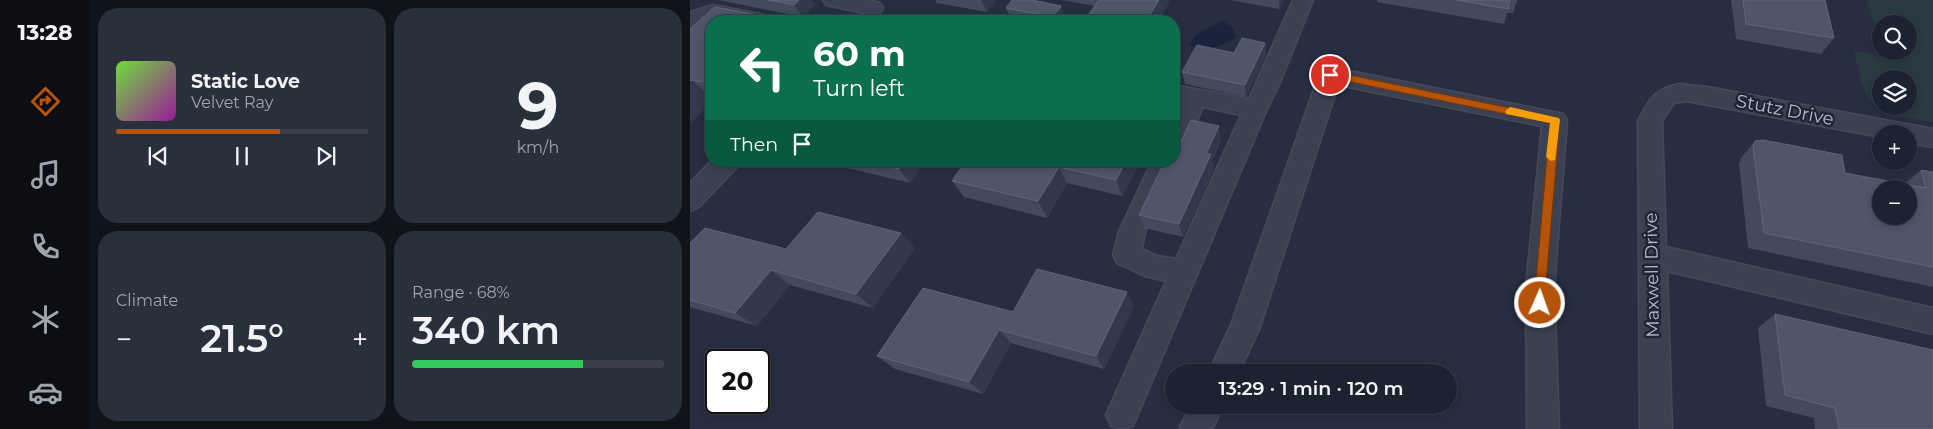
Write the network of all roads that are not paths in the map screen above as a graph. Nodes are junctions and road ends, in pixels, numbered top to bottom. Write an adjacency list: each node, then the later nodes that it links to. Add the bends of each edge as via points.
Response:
1 (833, 0): 3 (street)
2 (1303, 0): 7 (street)
3 (872, 10)
4 (729, 15): 5 (street, via 713,12)
5 (690, 19)
6 (1185, 95): 7 (street); 8 (street)
7 (1255, 109): 15 (street)
8 (1180, 117)
9 (1650, 120): 10 (street, Stutz Drive, via 1657,103 1668,95 1685,92); 14 (street, Maxwell Drive)
10 (1933, 138)
11 (721, 167): 13 (street)
12 (1162, 167): 15 (street, via 1132,232 1127,255 1155,267)
13 (690, 200)
14 (1652, 256): 16 (street); 22 (street, Maxwell Drive)
15 (1183, 273): 19 (street)
16 (1933, 321)
17 (1228, 364): 21 (street, via 1245,328 1330,75 1555,120 1540,288)
18 (1203, 414): 20 (street)
19 (1122, 415)
20 (1195, 429)
21 (1543, 429)
22 (1656, 429)

